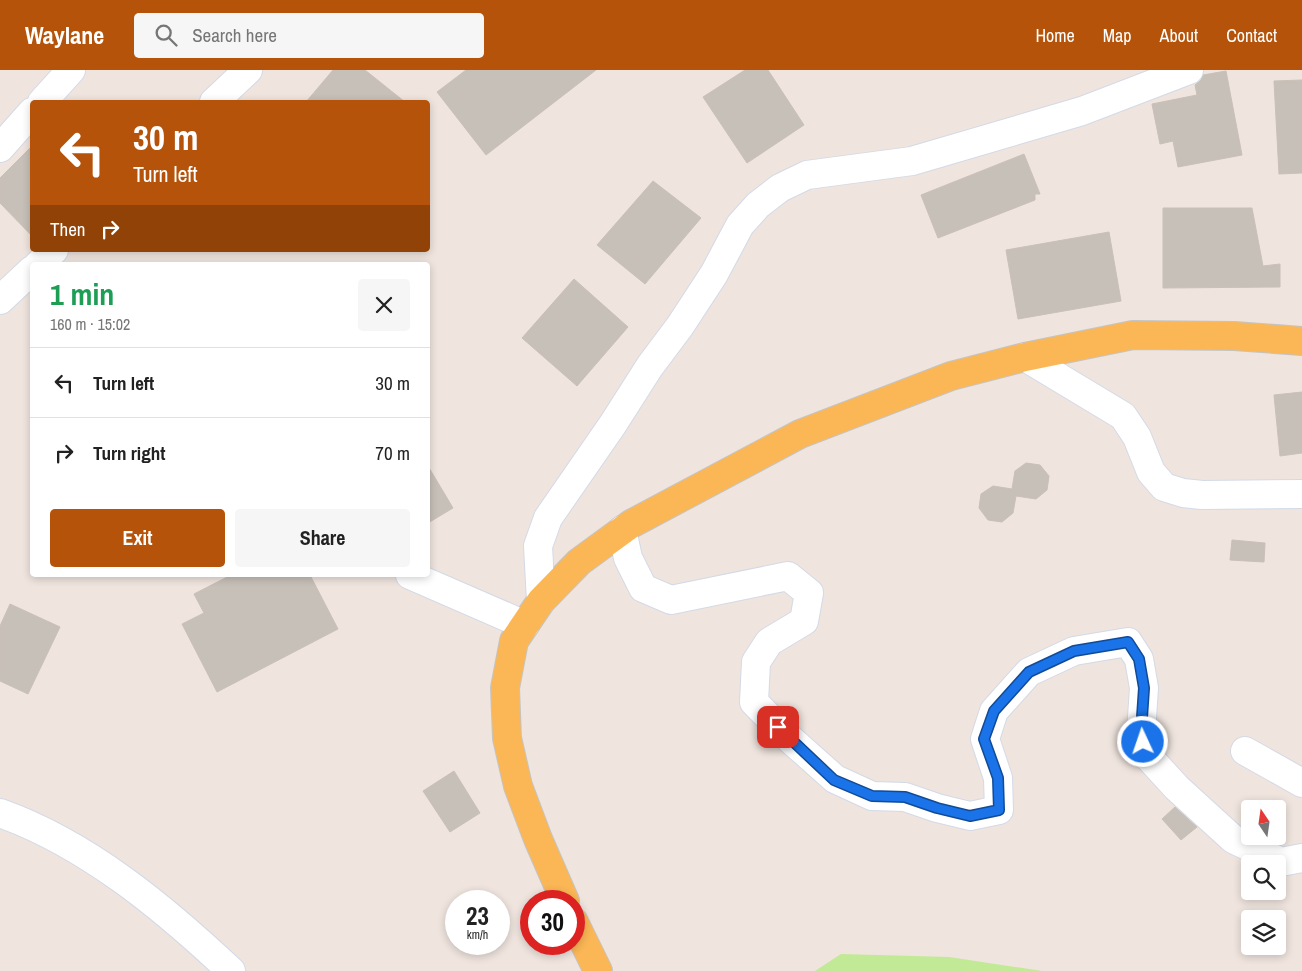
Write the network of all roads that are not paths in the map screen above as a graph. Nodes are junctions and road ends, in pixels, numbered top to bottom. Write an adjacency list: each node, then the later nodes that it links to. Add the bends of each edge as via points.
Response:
1 (72, 70): 4 (street)
2 (248, 70): 5 (street)
3 (1189, 70): 17 (street, via 1082,111 912,161 806,175 780,188 758,205 740,225 714,274 680,326 548,518 538,546)
4 (44, 100)
5 (216, 100)
6 (30, 114): 7 (street)
7 (0, 148)
8 (52, 252): 9 (street)
9 (41, 262)
10 (30, 272): 11 (street)
11 (0, 300)
12 (1302, 342): 13 (main road, via 1234,336 1133,335)
13 (1024, 357): 14 (street, via 1123,416 1137,437 1151,472 1164,487 1183,494 1202,495); 15 (main road, via 951,376 800,434)
14 (1302, 494)
15 (622, 530): 17 (main road, via 579,562); 22 (street, via 628,558 643,588 671,600 788,576 808,593 804,621 769,642 756,662 754,702 834,780 872,796 905,797 970,816 999,810 998,778 984,739 994,711 1029,672 1074,651 1128,642 1139,659 1144,688 1141,732 1145,753 1232,839 1282,862)
16 (415, 577): 18 (street)
17 (541, 601): 18 (main road)
18 (525, 625): 23 (main road, via 514,642 504,688 507,738 518,786)
19 (1245, 752): 20 (street)
20 (1302, 783)
21 (0, 813): 25 (street, via 66,842 105,867 192,934)
22 (1302, 858)
23 (559, 890)
24 (585, 944): 26 (main road)
25 (231, 971)
26 (598, 971)

